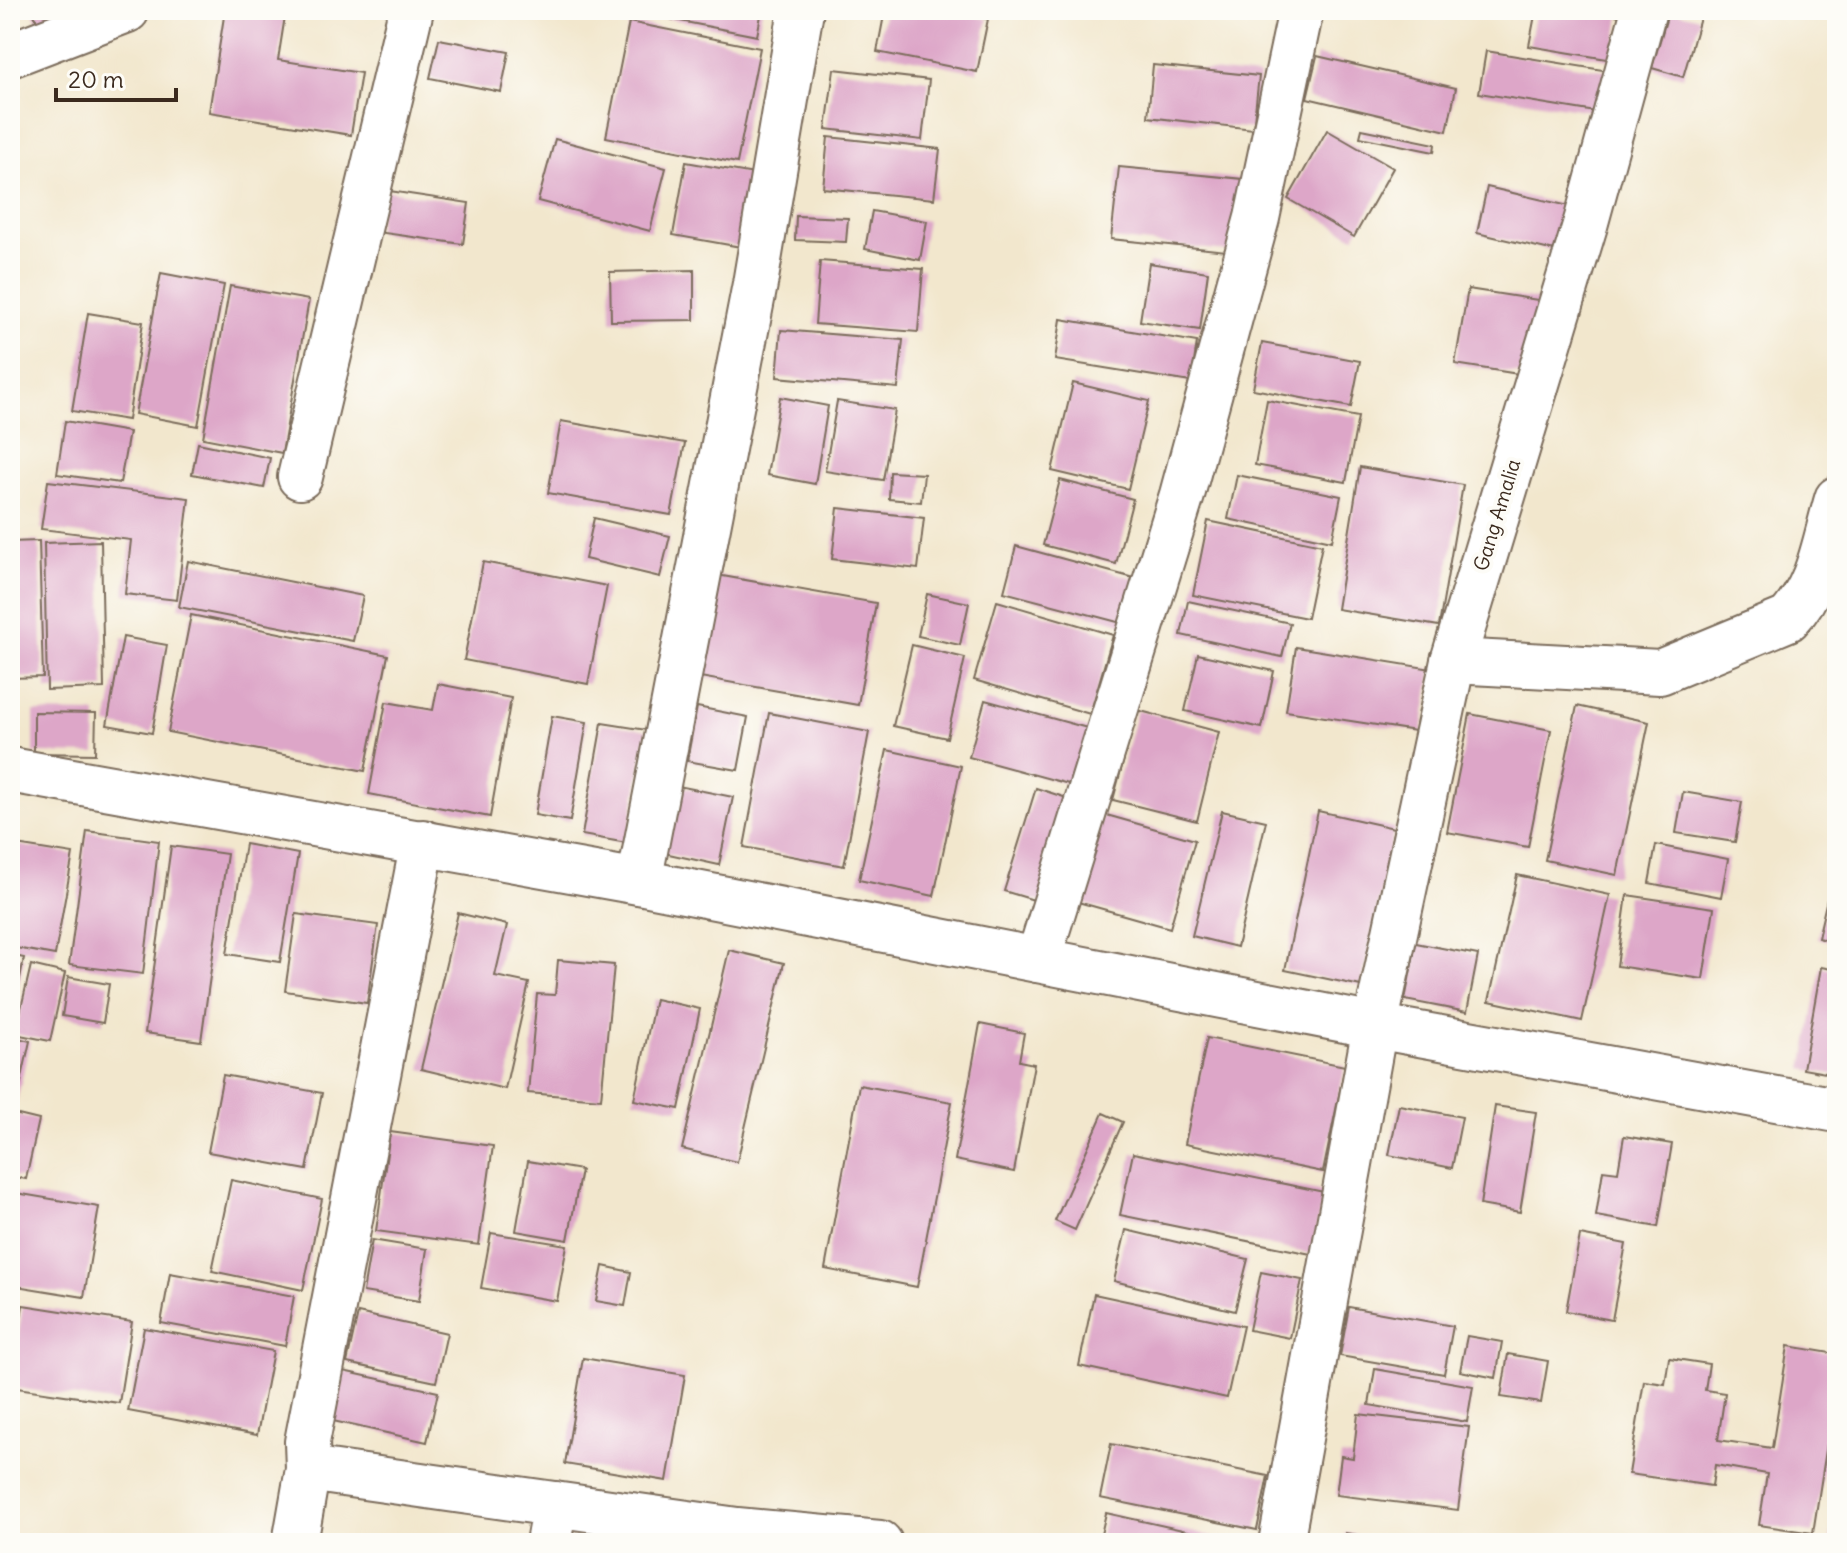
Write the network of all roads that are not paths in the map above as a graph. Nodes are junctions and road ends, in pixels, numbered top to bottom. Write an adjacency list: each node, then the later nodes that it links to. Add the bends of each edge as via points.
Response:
1 (127, 10): 6 (street)
2 (411, 10): 7 (street)
3 (801, 10): 12 (street, via 755,284)
4 (1301, 10): 13 (street, via 1257,218 1182,495)
5 (1644, 10): 9 (street, Gang Amalia, via 1586,222)
6 (10, 55)
7 (300, 477)
8 (1837, 499): 9 (street, via 1814,583 1797,610 1788,619 1681,666 1627,673)
9 (1453, 661): 14 (street, Gang Amalia)
10 (10, 770): 11 (street)
11 (423, 842): 12 (street); 16 (street, via 307,1442)
12 (639, 882): 13 (street)
13 (1038, 960): 14 (street)
14 (1375, 1026): 15 (street); 20 (street, Gang Amalia)
15 (1837, 1110)
16 (308, 1469): 17 (street); 18 (street)
17 (552, 1524): 19 (street, via 737,1530)
18 (295, 1543)
19 (880, 1543)
20 (1281, 1543)

